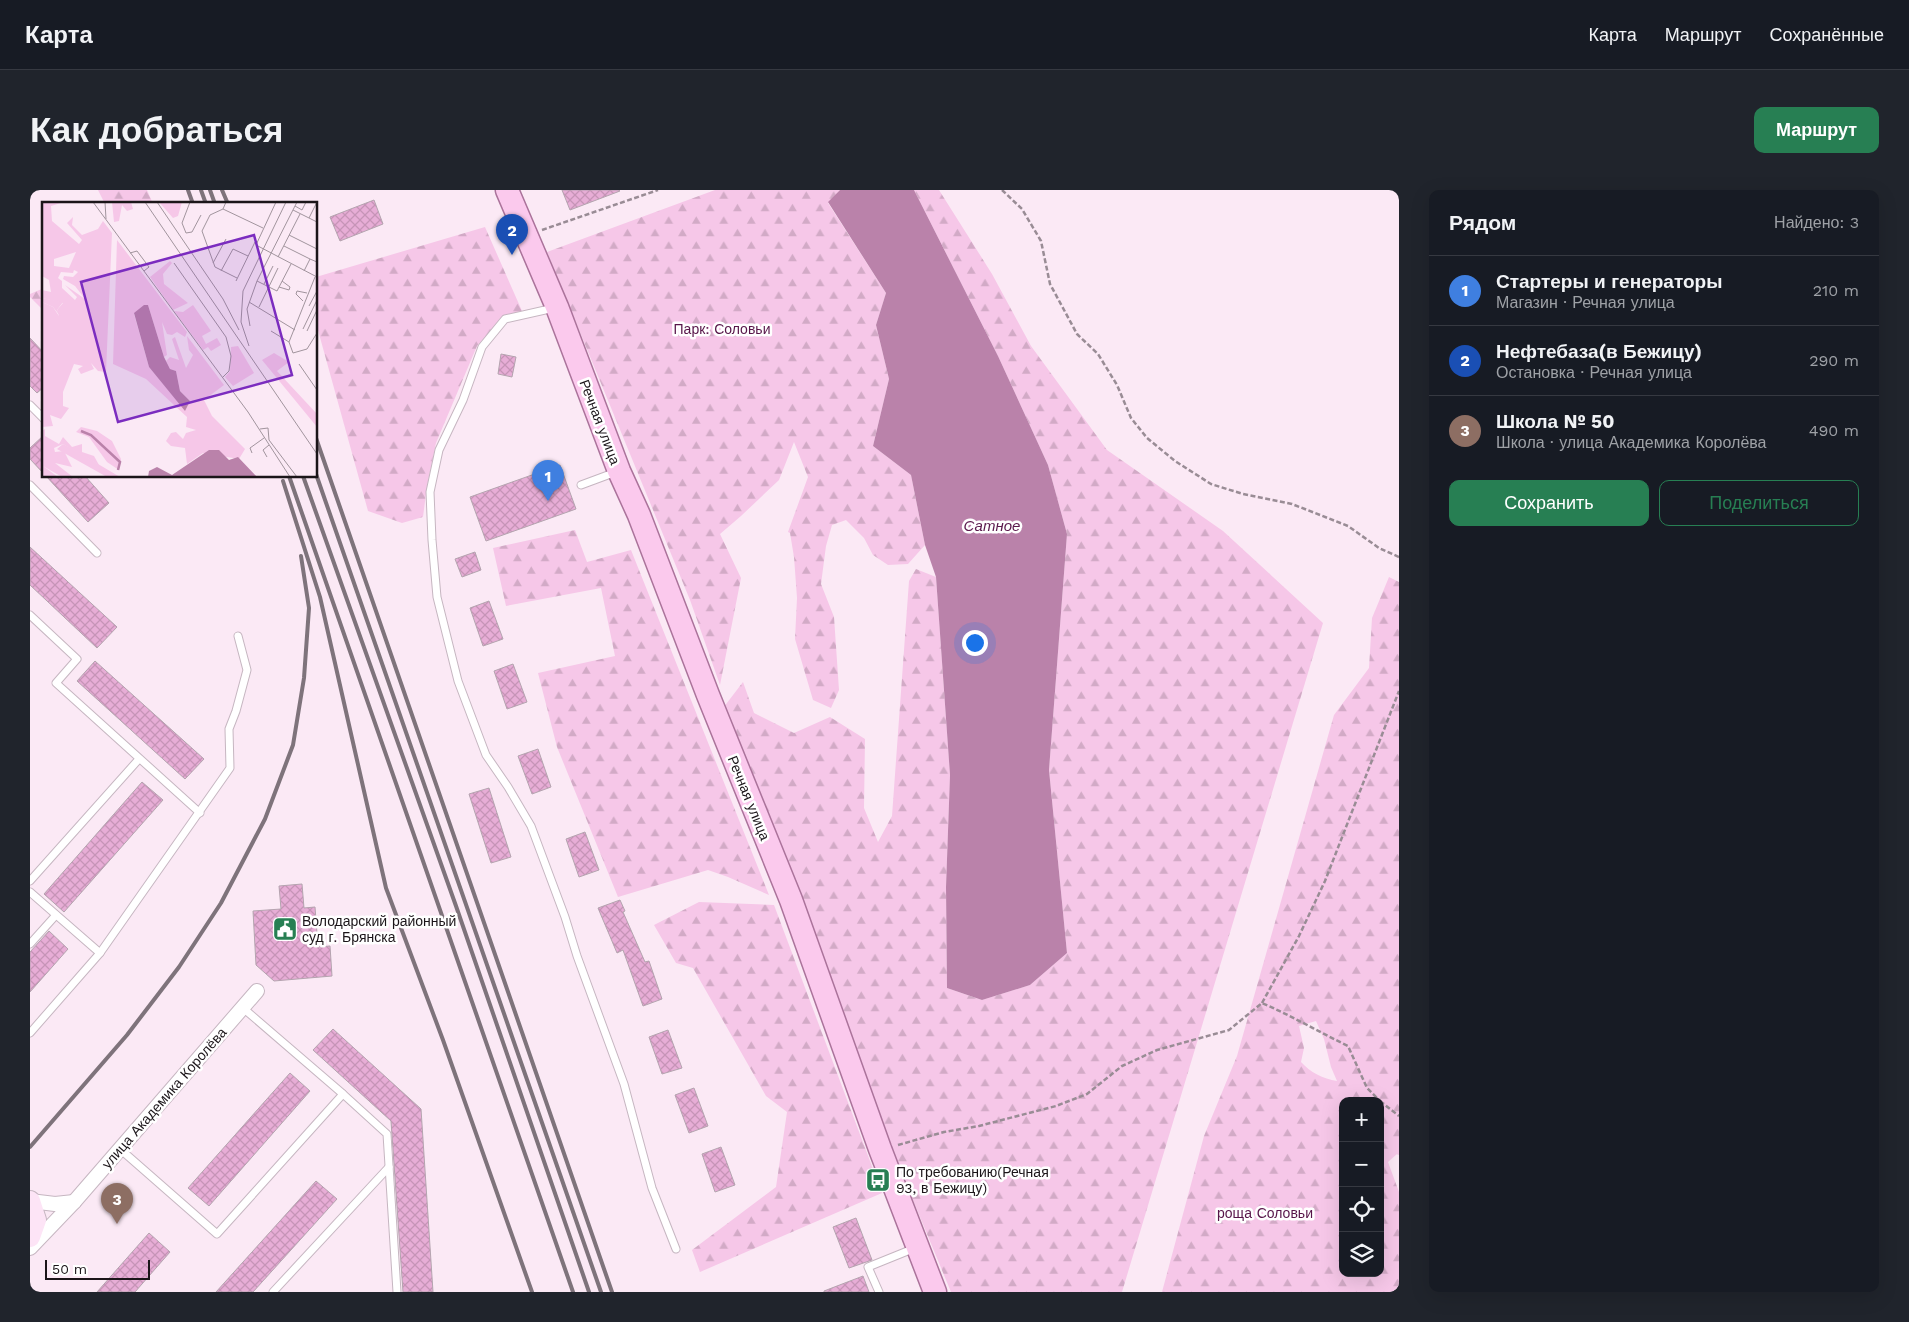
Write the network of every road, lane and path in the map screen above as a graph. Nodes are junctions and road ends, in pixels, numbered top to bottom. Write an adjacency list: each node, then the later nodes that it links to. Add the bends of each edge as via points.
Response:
1 (507, 190): 4 (main road, Речная улица)
2 (658, 190): 4 (path)
3 (1002, 190): 12 (path, via 1022,209 1042,241 1050,284 1077,334 1098,354 1131,418 1147,438 1211,484 1292,504 1348,526 1378,548)
4 (526, 235): 5 (main road, Речная улица)
5 (557, 307): 8 (main road, Речная улица); 39 (lane, via 505,319 482,347 463,400 439,450 430,492 436,597 458,680 483,748 531,826 565,917 624,1084 652,1188)
6 (30, 405): 7 (lane)
7 (42, 417)
8 (619, 471): 10 (lane); 32 (main road, Речная улица, via 791,900)
9 (30, 485): 11 (lane)
10 (581, 485)
11 (97, 553)
12 (1399, 558)
13 (30, 615): 16 (lane, via 77,659 56,683)
14 (238, 636): 17 (lane, via 247,670 229,729 230,768)
15 (1399, 691): 24 (path, via 1325,881)
16 (139, 759): 17 (lane); 18 (lane)
17 (200, 813): 22 (lane)
18 (30, 881)
19 (30, 892): 20 (lane)
20 (56, 915): 21 (lane); 22 (lane)
21 (30, 944)
22 (100, 953): 26 (lane)
23 (257, 990): 25 (street, улица Академика Королёва)
24 (1262, 1003): 28 (path, via 1348,1046 1367,1088); 32 (path, via 1229,1030 1157,1050 1122,1066 1087,1094 1056,1106)
25 (243, 1008): 27 (lane); 31 (street, улица Академика Королёва)
26 (30, 1033)
27 (343, 1094): 31 (lane, via 217,1234); 33 (lane, via 387,1134)
28 (1376, 1097)
29 (1384, 1104): 30 (path)
30 (1399, 1116)
31 (120, 1149): 35 (street, улица Академика Королёва)
32 (880, 1149): 37 (main road, Речная улица)
33 (389, 1167): 40 (lane); 41 (lane)
34 (30, 1201): 35 (street); 36 (main road, via 36,1220)
35 (74, 1202): 38 (street, улица Академика Королёва)
36 (30, 1237)
37 (918, 1247): 42 (lane, via 868,1267); 43 (main road, Речная улица)
38 (30, 1248)
39 (676, 1249)
40 (274, 1292)
41 (397, 1292)
42 (879, 1292)
43 (935, 1292)

